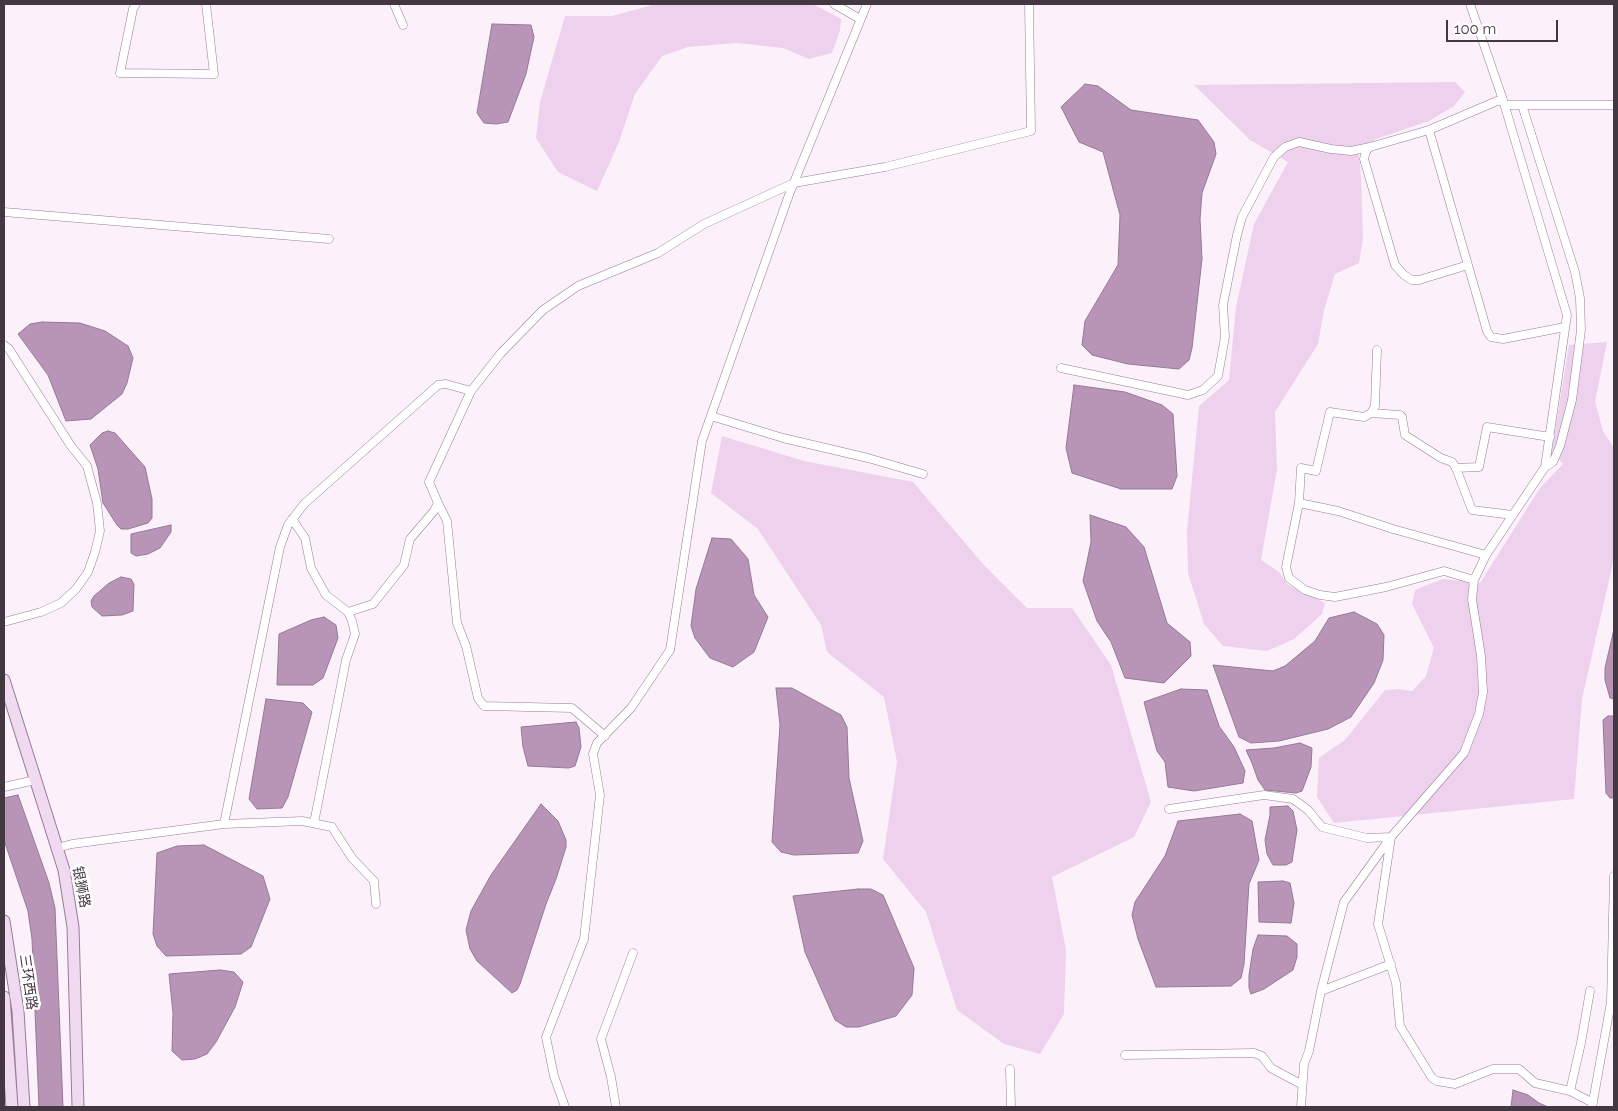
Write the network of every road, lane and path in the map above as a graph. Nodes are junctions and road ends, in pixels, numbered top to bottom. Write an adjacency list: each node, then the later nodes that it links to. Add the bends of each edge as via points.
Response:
1 (136, 4): 2 (street, via 120,73 214,74)
2 (206, 4)
3 (394, 4): 9 (street)
4 (834, 4): 8 (street)
5 (867, 4): 8 (street)
6 (1028, 4): 15 (street, via 1031,132 885,166)
7 (1470, 4): 10 (street)
8 (860, 20): 15 (street)
9 (403, 25)
10 (1504, 102): 11 (street); 13 (street, via 1497,100); 19 (street, via 1567,315)
11 (1522, 105): 12 (street); 27 (street, via 1575,272 1580,298 1581,330 1572,400 1560,446 1553,462)
12 (1614, 105)
13 (1428, 130): 14 (street); 18 (street)
14 (1370, 147): 18 (street, via 1364,159 1395,265 1412,280 1419,280); 22 (street, via 1351,151 1299,142 1285,147 1274,157 1236,234 1223,305 1225,337 1218,376 1203,390 1188,395)
15 (794, 183): 23 (street, via 704,224 658,253 578,286 543,310); 25 (street)
16 (4, 212): 17 (street)
17 (329, 239)
18 (1468, 265): 19 (street, via 1487,331 1492,337 1503,339)
19 (1565, 327): 26 (street)
20 (4, 344): 37 (street, via 71,446 88,466 100,531 88,572 76,589 60,603 41,612)
21 (1377, 350): 24 (street)
22 (1061, 368)
23 (470, 391): 31 (street, via 429,482); 33 (street, via 438,385 304,504)
24 (1371, 412): 28 (street, via 1400,415 1405,435 1452,462); 30 (street, via 1364,417 1330,412 1316,471 1301,468)
25 (711, 416): 29 (street); 39 (street, via 702,441 670,650 631,708)
26 (1550, 437): 27 (street); 28 (street, via 1487,427 1479,467)
27 (1545, 466): 32 (street)
28 (1456, 468): 32 (street, via 1472,510)
29 (923, 474)
30 (1299, 502): 34 (street); 35 (street, via 1286,567 1289,578 1305,590 1335,597 1444,571)
31 (438, 503): 36 (street, via 410,539 404,565 373,604); 39 (street, via 447,521 457,622 478,698 484,706 572,708)
32 (1513, 515): 34 (street)
33 (292, 520): 36 (street, via 305,538 311,568 326,595); 44 (street, via 280,547)
34 (1486, 555): 35 (street)
35 (1474, 580): 45 (street, via 1472,599 1482,656 1483,692 1479,714 1464,753)
36 (348, 612): 43 (street, via 355,634 346,660)
37 (4, 622)
38 (4, 680): 40 (main road, 银狮路)
39 (605, 736): 63 (street, via 597,743 593,754 600,795 584,939 546,1037)
40 (34, 780): 41 (street); 46 (main road, 银狮路)
41 (4, 787)
42 (1169, 809): 45 (street, via 1264,796 1293,800 1308,810 1322,827 1367,838)
43 (314, 823): 44 (street); 48 (street, via 332,827 352,858 374,881)
44 (224, 824): 46 (street)
45 (1391, 837): 51 (street, via 1378,924); 52 (street, via 1344,902)
46 (57, 848): 62 (main road, 银狮路, via 74,927)
47 (1614, 876): 59 (street, via 1611,1002)
48 (376, 904)
49 (4, 921): 61 (main road, 三环西路, via 18,1011)
50 (633, 953): 64 (street, via 601,1039 612,1077)
51 (1391, 964): 52 (street); 58 (street, via 1400,1026 1432,1078 1456,1084 1492,1069 1519,1069 1535,1082)
52 (1322, 991): 57 (street)
53 (1590, 991): 58 (street)
54 (4, 997): 60 (main road, 三环西路)
55 (1125, 1055): 57 (street, via 1254,1053 1262,1056 1271,1068)
56 (1010, 1069): 65 (street)
57 (1302, 1084): 66 (street)
58 (1570, 1091): 59 (street)
59 (1593, 1105)
60 (12, 1107)
61 (24, 1107)
62 (78, 1107)
63 (565, 1107)
64 (616, 1107)
65 (1012, 1107)
66 (1300, 1107)

